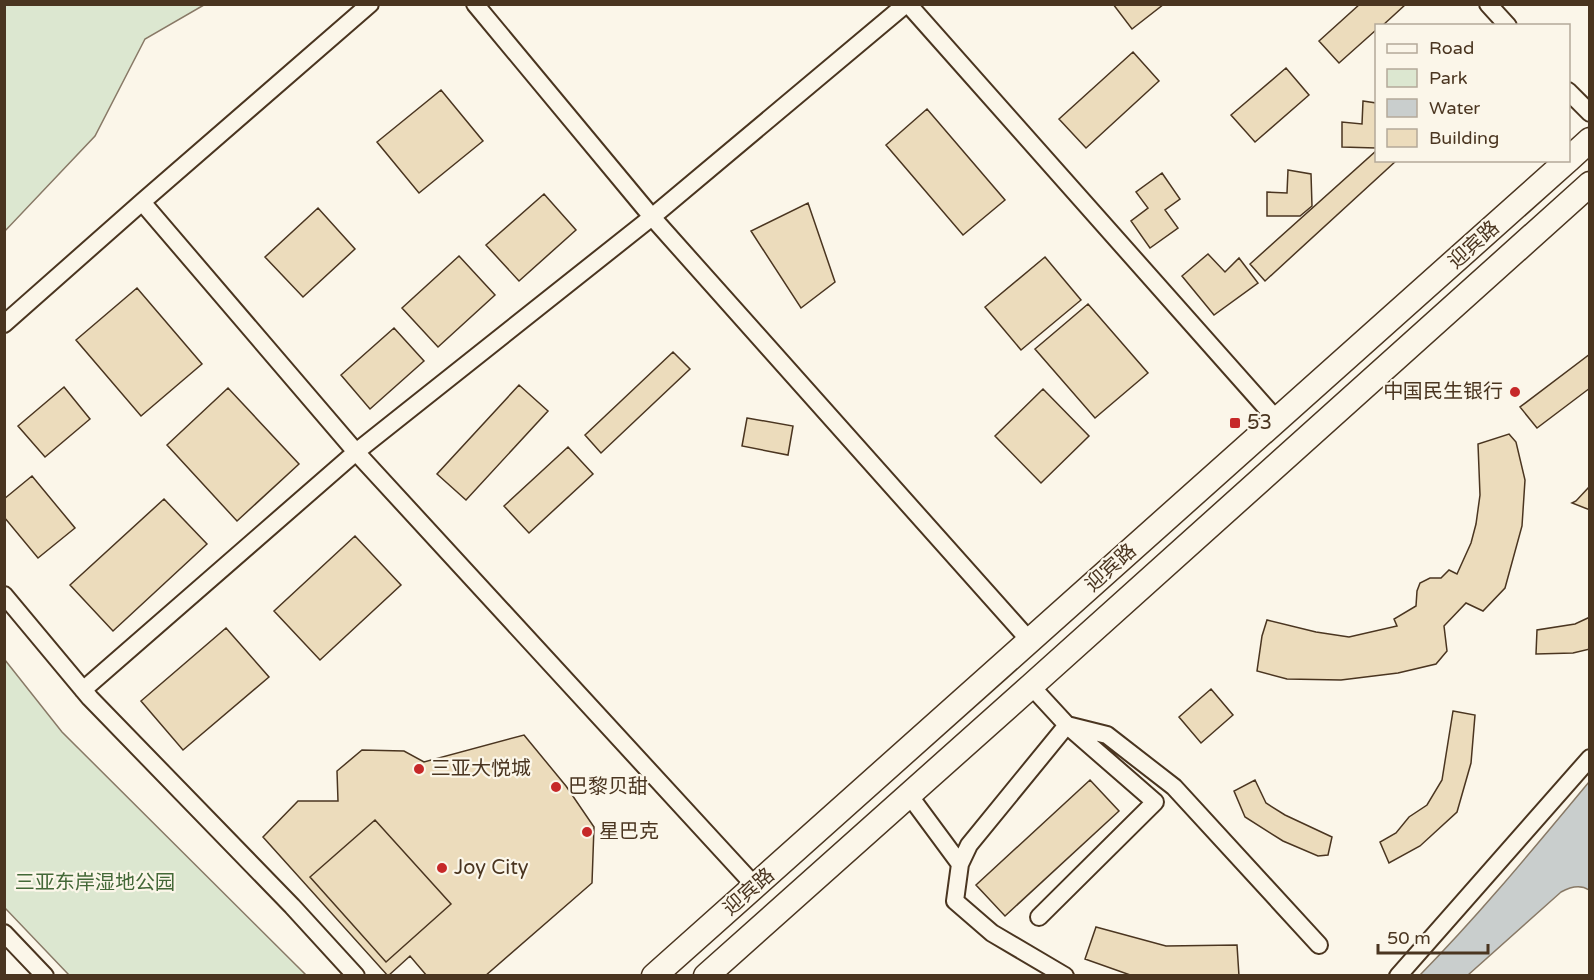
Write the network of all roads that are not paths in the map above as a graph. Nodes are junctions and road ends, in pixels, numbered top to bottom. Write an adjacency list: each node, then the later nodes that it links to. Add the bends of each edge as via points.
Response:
1 (370, 4): 12 (street)
2 (475, 4): 13 (street)
3 (907, 4): 13 (street); 17 (street)
4 (1488, 4): 5 (street)
5 (1506, 24)
6 (1570, 91): 7 (street)
7 (1590, 113)
8 (1590, 140): 9 (highway, 迎宾路)
9 (1570, 158)
10 (1566, 162): 14 (highway, 迎宾路)
11 (1588, 188): 15 (highway, 迎宾路)
12 (142, 202): 16 (street); 18 (street)
13 (652, 217): 18 (street); 20 (street)
14 (1476, 243): 15 (highway); 17 (highway, 迎宾路)
15 (1498, 267): 21 (highway, 迎宾路)
16 (4, 324)
17 (1277, 420): 20 (highway, 迎宾路)
18 (356, 452): 22 (street); 29 (street)
19 (4, 595): 22 (street)
20 (1030, 641): 29 (highway, 迎宾路)
21 (1031, 686): 23 (street); 26 (highway, 迎宾路)
22 (83, 690): 34 (street)
23 (1067, 725): 25 (street, via 1107,735); 27 (street); 28 (street, via 969,845)
24 (1590, 758): 38 (street)
25 (1174, 787): 27 (street); 32 (street)
26 (909, 795): 28 (street); 36 (highway, 迎宾路)
27 (1155, 802): 30 (street)
28 (960, 864): 37 (street, via 955,901 992,933)
29 (755, 886): 35 (highway, 迎宾路)
30 (1039, 917)
31 (4, 933): 33 (street)
32 (1319, 945)
33 (45, 975)
34 (356, 975)
35 (654, 975)
36 (706, 975)
37 (1065, 975)
38 (1398, 975)

